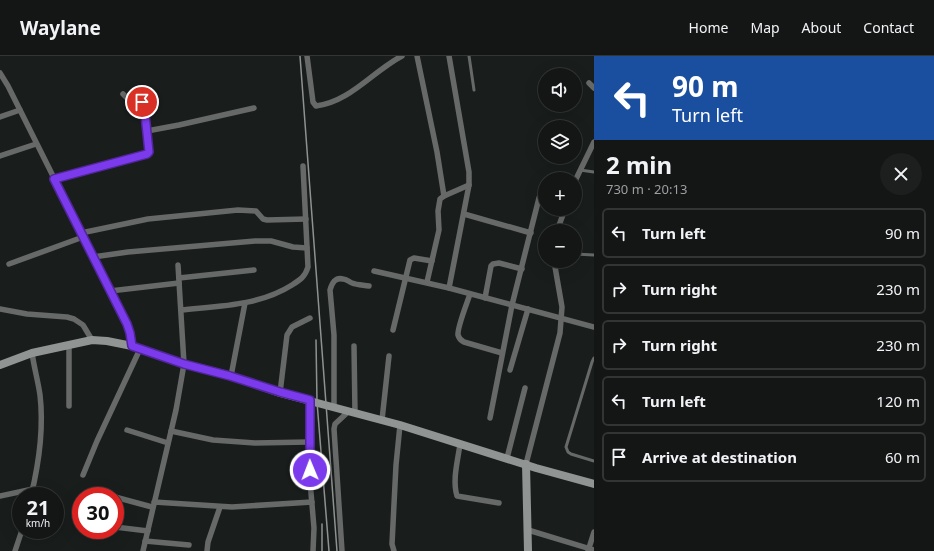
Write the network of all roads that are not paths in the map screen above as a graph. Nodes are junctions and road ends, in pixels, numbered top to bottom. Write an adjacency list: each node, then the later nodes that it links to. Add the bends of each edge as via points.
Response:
1 (307, 56): 7 (street, via 312,102 316,106 340,99)
2 (386, 56): 7 (street)
3 (402, 56): 7 (street)
4 (417, 56): 25 (street)
5 (449, 56): 24 (street)
6 (469, 56): 11 (lane)
7 (388, 64)
8 (0, 73): 14 (street)
9 (589, 83): 10 (street)
10 (594, 88)
11 (474, 90)
12 (124, 94): 16 (street, via 129,100 142,102)
13 (254, 108): 16 (street)
14 (20, 110): 15 (street); 18 (street)
15 (0, 118)
16 (147, 131): 23 (street, via 150,149 147,154)
17 (594, 142): 21 (street)
18 (36, 144): 19 (street); 23 (street)
19 (0, 156)
20 (303, 166): 28 (street)
21 (580, 170): 22 (lane)
22 (594, 172)
23 (54, 179): 30 (street)
24 (469, 185): 25 (street); 27 (street)
25 (444, 196): 35 (street, via 439,204 439,230)
26 (538, 202): 29 (street)
27 (464, 214): 29 (street); 46 (street)
28 (306, 219): 30 (street, via 266,220 256,211 238,210 148,219); 31 (street)
29 (531, 234): 39 (street)
30 (82, 235): 34 (street); 36 (street)
31 (307, 248): 34 (street, via 264,240); 50 (street, via 308,267 303,278 272,296)
32 (582, 254): 33 (lane)
33 (594, 255)
34 (93, 257): 47 (street)
35 (432, 261): 42 (street, via 412,258); 44 (street)
36 (9, 264)
37 (178, 265): 43 (street)
38 (555, 268): 56 (street, via 562,307)
39 (522, 269): 49 (street, via 499,263 493,264); 51 (street)
40 (254, 270): 43 (street)
41 (374, 271): 42 (street)
42 (406, 278): 44 (street); 58 (street)
43 (179, 280): 47 (street); 54 (street)
44 (426, 282): 46 (street)
45 (369, 286): 75 (street, via 343,278 332,283 330,290 334,335)
46 (449, 288): 48 (street)
47 (110, 291): 62 (street)
48 (470, 294): 49 (street); 64 (street, via 459,328 460,340)
49 (485, 298): 51 (street)
50 (245, 303): 54 (street); 70 (street)
51 (512, 305): 53 (street); 64 (street)
52 (0, 309): 59 (street, via 74,319 83,325)
53 (528, 309): 56 (street); 69 (street)
54 (181, 310): 67 (street)
55 (310, 318): 72 (street, via 297,323 286,335)
56 (561, 319): 57 (street); 87 (street, via 560,333)
57 (594, 327)
58 (393, 330)
59 (92, 340): 60 (street); 62 (street)
60 (69, 345): 63 (street); 74 (street)
61 (354, 346): 76 (street)
62 (136, 348): 67 (street); 88 (street)
63 (32, 353): 68 (street); 90 (street, via 41,414 41,445)
64 (502, 353): 77 (street)
65 (389, 356): 78 (street)
66 (594, 358): 86 (lane, via 566,447 571,454)
67 (184, 364): 70 (street); 81 (street)
68 (0, 365)
69 (510, 370)
70 (230, 376): 72 (street)
71 (525, 388): 85 (street)
72 (280, 392): 73 (street)
73 (310, 400): 75 (street); 82 (street)
74 (69, 406)
75 (334, 407): 76 (street)
76 (352, 412): 78 (street); 110 (street, via 335,424 334,429)
77 (490, 418)
78 (382, 420): 79 (street)
79 (400, 425): 84 (street); 111 (street, via 392,544)
80 (127, 430): 83 (street)
81 (171, 431): 82 (street, via 213,440); 83 (street)
82 (309, 442): 94 (street)
83 (168, 443): 96 (street)
84 (460, 444): 85 (street); 95 (street, via 455,481 458,496)
85 (507, 458): 87 (street)
86 (594, 461)
87 (526, 464): 89 (street); 99 (street)
88 (83, 475)
89 (594, 484)
90 (33, 487)
91 (12, 493): 92 (street)
92 (0, 496)
93 (124, 499): 96 (street)
94 (312, 502): 97 (street); 109 (street)
95 (499, 503)
96 (153, 505): 97 (street); 100 (street)
97 (220, 507): 108 (street)
98 (124, 528): 100 (street)
99 (528, 530): 105 (street); 112 (street)
100 (148, 531): 103 (street)
101 (594, 532): 105 (street)
102 (19, 539): 106 (street)
103 (145, 541): 104 (street); 107 (street)
104 (189, 545)
105 (590, 550)
106 (15, 551)
107 (143, 551)
108 (206, 551)
109 (313, 551)
110 (342, 551)
111 (394, 551)
112 (528, 551)

